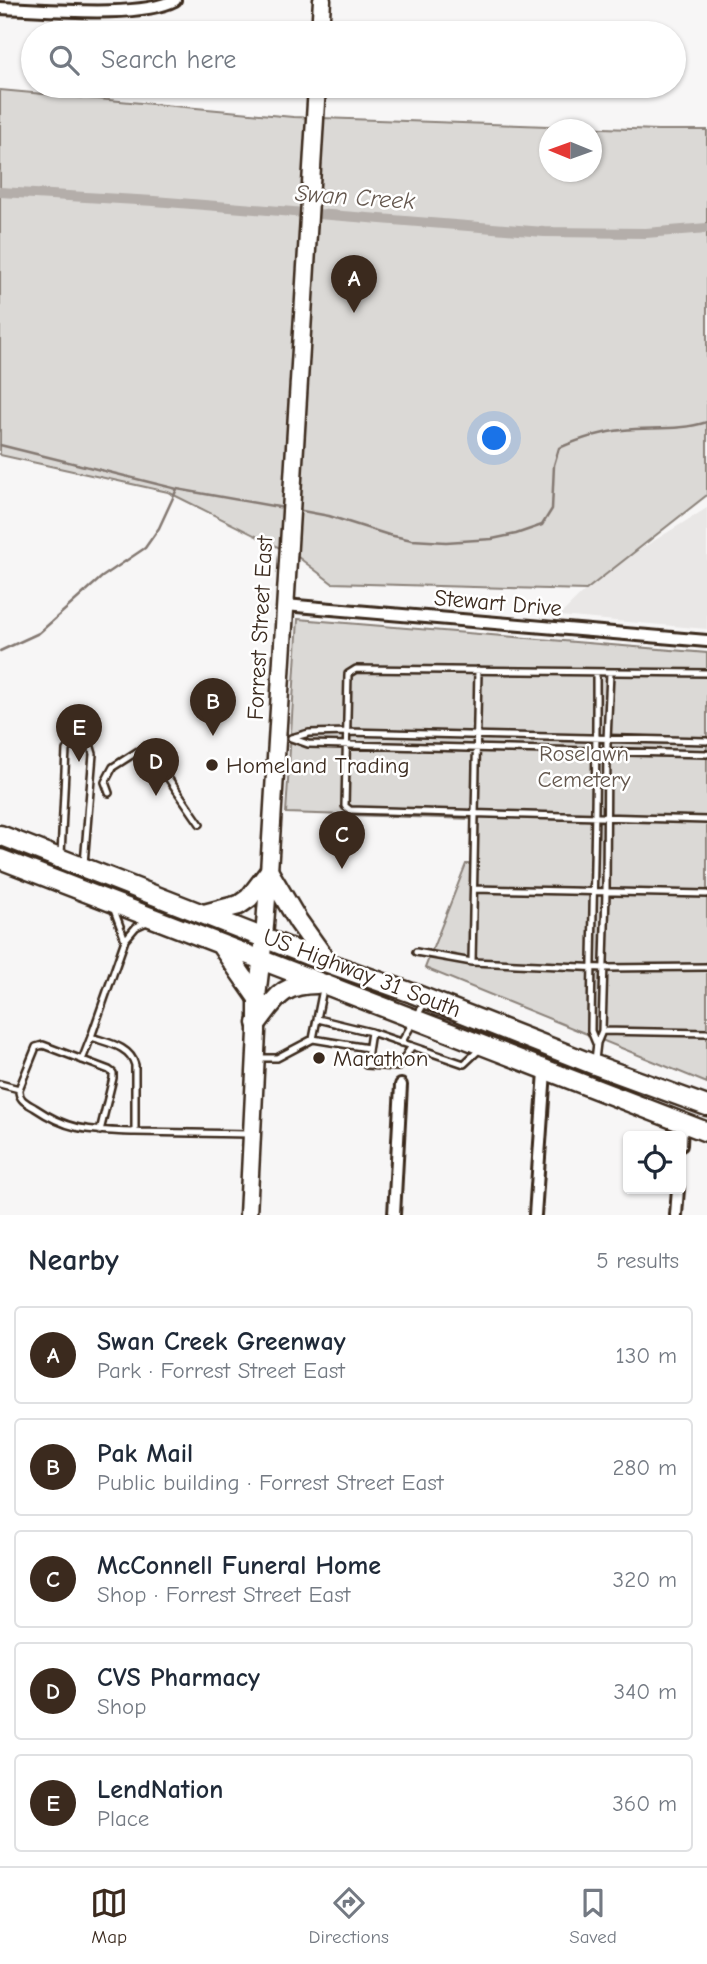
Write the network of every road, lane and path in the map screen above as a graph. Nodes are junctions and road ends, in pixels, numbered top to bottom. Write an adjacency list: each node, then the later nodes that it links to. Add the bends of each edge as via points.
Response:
1 (175, 0): 3 (street, via 112,11)
2 (322, 0): 4 (street)
3 (0, 8)
4 (321, 21)
5 (316, 98): 6 (street, Forrest Street East)
6 (285, 605): 7 (street, Stewart Drive); 14 (street, Forrest Street East)
7 (707, 641)
8 (478, 670): 9 (lane); 12 (lane, via 356,669 348,674); 13 (lane)
9 (596, 673): 10 (lane); 15 (lane)
10 (610, 673): 11 (lane); 16 (lane)
11 (707, 673)
12 (348, 733): 13 (lane); 14 (lane); 18 (lane)
13 (477, 736): 15 (lane); 19 (lane)
14 (284, 738): 18 (lane, via 308,744); 33 (street, Forrest Street East)
15 (597, 739): 16 (lane); 20 (lane)
16 (607, 740): 17 (lane); 21 (lane)
17 (707, 741)
18 (347, 744): 19 (lane); 24 (lane, via 345,806 350,810)
19 (477, 748): 20 (lane); 24 (lane)
20 (597, 751): 21 (lane); 25 (lane)
21 (607, 751): 22 (lane); 26 (lane)
22 (707, 754)
23 (109, 793): 28 (lane, via 106,782 113,767 146,746)
24 (475, 814): 25 (lane); 35 (lane)
25 (596, 816): 26 (lane); 36 (lane)
26 (606, 816): 27 (lane); 37 (lane)
27 (707, 820)
28 (200, 824)
29 (0, 835): 30 (main road, US Highway 31 South)
30 (60, 858): 32 (main road, US Highway 31 South); 32 (lane, via 66,750 73,743 90,744)
31 (0, 859): 39 (main road, US Highway 31 South)
32 (84, 867): 34 (main road, US Highway 31 South)
33 (269, 872): 40 (main road, via 250,898); 42 (street, Forrest Street East); 48 (main road)
34 (114, 879): 39 (lane); 40 (main road, US Highway 31 South)
35 (474, 889): 36 (lane); 47 (lane)
36 (592, 891): 37 (lane); 49 (lane)
37 (606, 892): 38 (lane); 51 (lane)
38 (707, 894)
39 (108, 901): 41 (main road, US Highway 31 South); 43 (lane)
40 (204, 914): 42 (main road, US Highway 31 South)
41 (155, 919): 43 (lane, via 136,927); 44 (main road, US Highway 31 South)
42 (264, 938): 46 (street, Forrest Street East); 48 (main road, US Highway 31 South)
43 (125, 940): 62 (lane)
44 (220, 944): 46 (main road, US Highway 31 South); 53 (main road)
45 (416, 952): 47 (lane)
46 (261, 960): 52 (main road, US Highway 31 South); 53 (street, Forrest Street East)
47 (472, 962): 49 (lane)
48 (328, 963): 54 (main road, US Highway 31 South)
49 (592, 967): 51 (lane); 58 (lane)
50 (707, 967): 51 (lane)
51 (603, 968): 59 (lane)
52 (322, 985): 55 (lane); 56 (main road, US Highway 31 South); 57 (main road, via 300,984 288,989)
53 (257, 997): 57 (street, Forrest Street East)
54 (427, 999): 56 (lane); 71 (main road, US Highway 31 South)
55 (318, 1019): 60 (lane); 63 (lane)
56 (414, 1020): 64 (lane); 67 (main road, US Highway 31 South)
57 (257, 1023): 69 (street, Forrest Street East)
58 (591, 1031): 59 (lane); 65 (lane)
59 (602, 1031): 61 (lane); 65 (lane)
60 (371, 1032): 64 (lane); 68 (lane)
61 (707, 1033)
62 (91, 1037): 70 (lane); 81 (lane, via 133,1056)
63 (313, 1039): 68 (lane); 69 (lane, via 277,1058)
64 (401, 1042): 66 (lane)
65 (597, 1043): 71 (lane)
66 (412, 1046): 67 (lane, via 464,1064); 68 (lane, via 398,1067 366,1065)
67 (482, 1047): 72 (main road, US Highway 31 South)
68 (368, 1048)
69 (256, 1058): 83 (street, Forrest Street East)
70 (82, 1060): 75 (lane, via 38,1046); 79 (lane, via 113,1073)
71 (595, 1065): 76 (lane); 77 (main road, US Highway 31 South)
72 (545, 1071): 76 (main road, US Highway 31 South); 87 (street)
73 (0, 1084): 75 (lane)
74 (401, 1085): 86 (street)
75 (19, 1089): 79 (lane, via 21,1099 62,1124)
76 (593, 1089): 78 (main road, US Highway 31 South)
77 (707, 1106)
78 (682, 1124): 80 (street); 82 (main road, US Highway 31 South)
79 (100, 1131): 81 (lane)
80 (682, 1131)
81 (135, 1132): 83 (lane)
82 (707, 1132)
83 (252, 1134): 85 (street, Forrest Street East)
84 (678, 1194): 88 (street)
85 (248, 1215)
86 (394, 1215)
87 (535, 1215)
88 (676, 1215)

